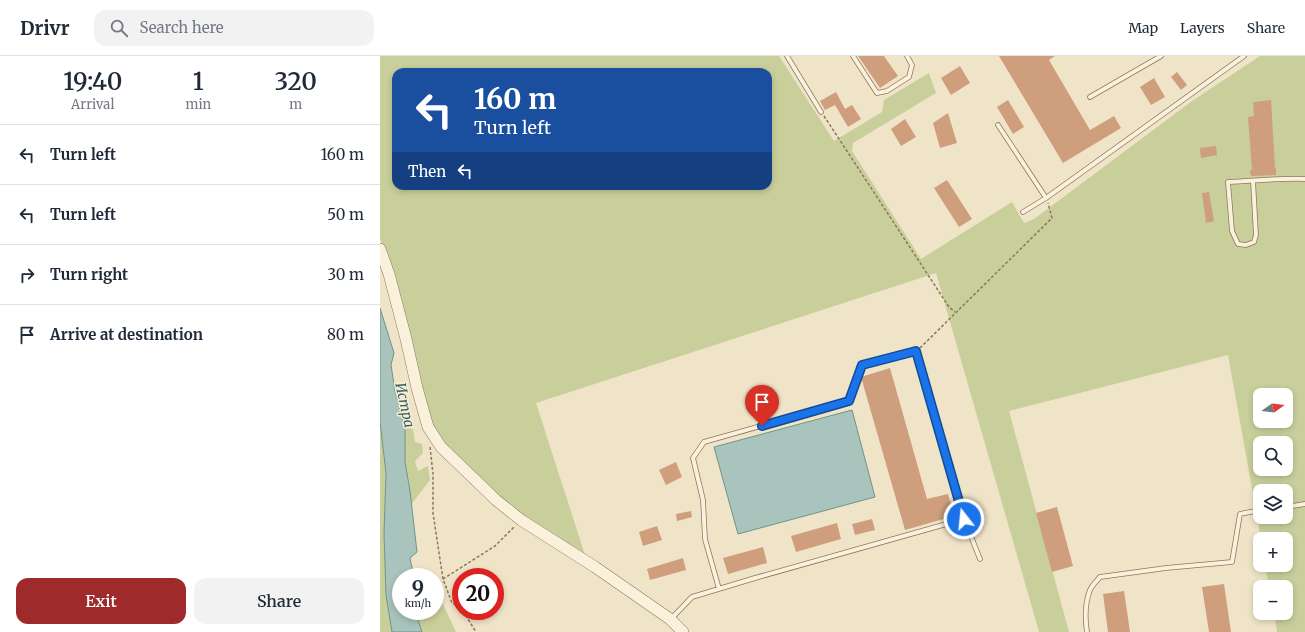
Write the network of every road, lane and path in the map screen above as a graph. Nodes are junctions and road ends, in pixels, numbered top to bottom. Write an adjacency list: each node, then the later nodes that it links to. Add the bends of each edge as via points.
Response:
1 (787, 56): 7 (lane)
2 (853, 56): 3 (lane, via 877,93 887,91 909,77 912,65)
3 (907, 56)
4 (1161, 56): 6 (lane)
5 (1244, 56): 11 (lane)
6 (1090, 97)
7 (821, 112): 14 (path, via 949,307)
8 (998, 125): 11 (lane)
9 (1305, 179): 10 (lane)
10 (1253, 181): 10 (lane, via 1228,182 1232,231 1238,244 1254,242 1256,235)
11 (1046, 198): 12 (lane); 14 (path, via 1052,218)
12 (1023, 212)
13 (380, 249): 21 (street, via 389,274 428,427 442,447 496,500)
14 (955, 312): 15 (path)
15 (916, 351): 20 (lane); 26 (lane, via 862,365 849,401 704,442 693,458 703,500 704,539)
16 (430, 447): 23 (path, via 433,513)
17 (1305, 504): 18 (lane)
18 (1293, 506)
19 (1253, 511): 32 (lane, via 1240,514 1232,562 1100,577 1091,588 1088,600)
20 (964, 519): 22 (lane); 26 (lane)
21 (521, 520): 24 (path, via 495,546); 29 (street, via 595,567)
22 (980, 558)
23 (441, 568)
24 (444, 578)
25 (444, 582): 27 (path)
26 (719, 589): 29 (lane, via 692,597)
27 (452, 603)
28 (469, 620): 30 (path)
29 (670, 620): 31 (street)
30 (476, 632)
31 (683, 632)
32 (1087, 632)

